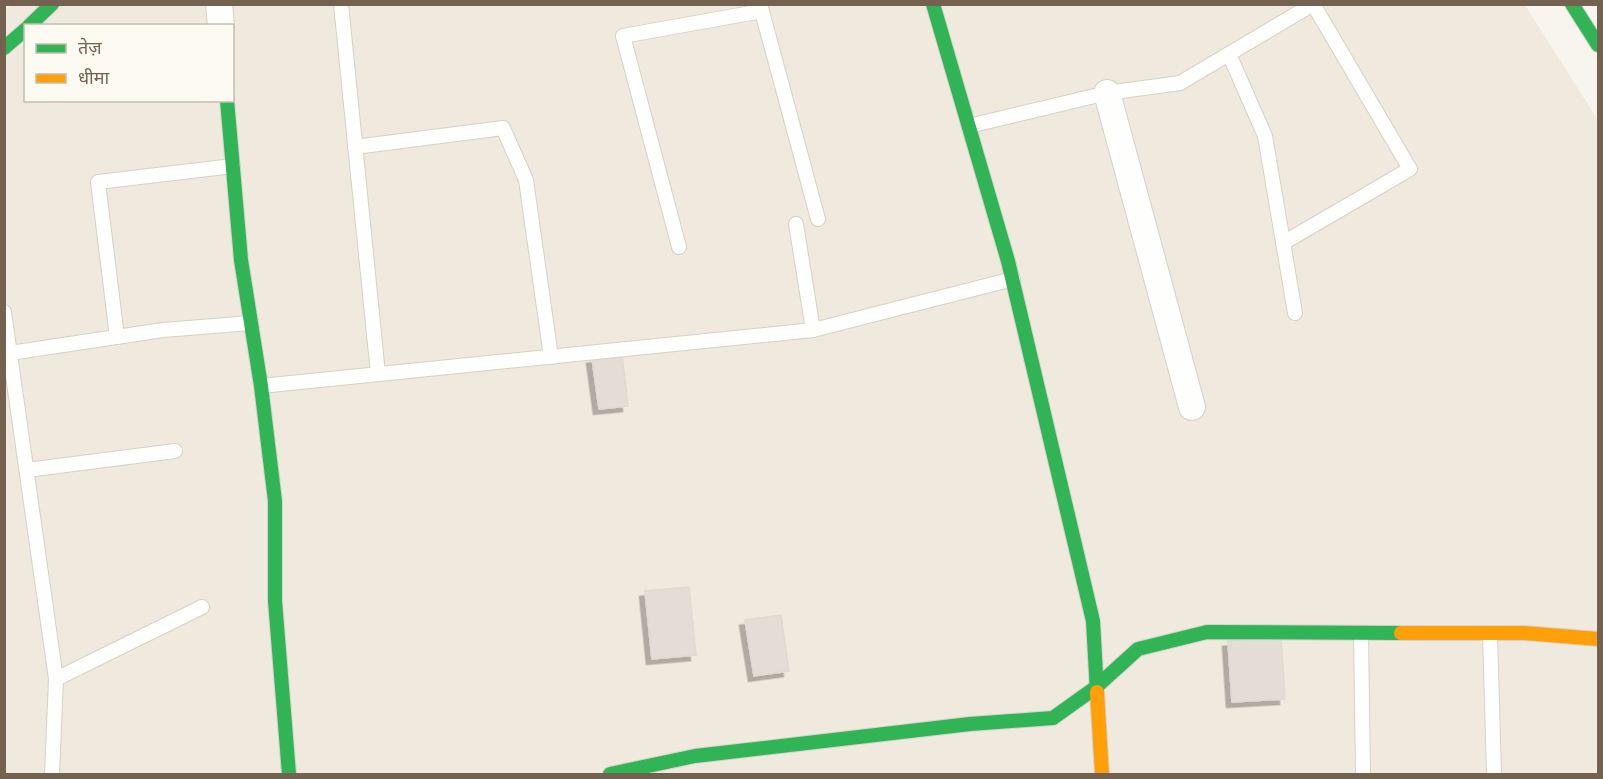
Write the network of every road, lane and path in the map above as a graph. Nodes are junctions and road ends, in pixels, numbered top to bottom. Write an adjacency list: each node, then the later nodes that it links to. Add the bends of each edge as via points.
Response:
1 (52, 4): 8 (street)
2 (219, 4): 9 (street)
3 (341, 4): 17 (lane)
4 (933, 4): 16 (street)
5 (1313, 4): 13 (lane); 21 (lane, via 1410,169)
6 (1572, 4): 11 (street)
7 (761, 8): 19 (lane); 22 (lane, via 623,36)
8 (31, 24)
9 (221, 24)
10 (24, 31): 12 (street)
11 (1599, 45)
12 (4, 48)
13 (1229, 54): 14 (lane, via 1180,83); 21 (lane, via 1265,136)
14 (1107, 93): 16 (lane); 33 (street)
15 (227, 102): 18 (street)
16 (968, 127): 23 (street)
17 (355, 147): 30 (lane, via 503,128 526,180); 31 (lane)
18 (233, 166): 26 (street); 28 (lane, via 98,182)
19 (818, 219)
20 (795, 224): 27 (lane)
21 (1283, 243): 25 (lane)
22 (679, 247)
23 (1013, 279): 27 (lane); 41 (street, via 1093,621)
24 (4, 312): 29 (lane)
25 (1295, 313)
26 (250, 323): 28 (lane); 32 (street)
27 (813, 330): 30 (lane)
28 (117, 337): 29 (lane)
29 (10, 353): 35 (lane)
30 (551, 357): 31 (lane)
31 (378, 374): 32 (lane)
32 (261, 386): 44 (street, via 275,501 275,601)
33 (1192, 407)
34 (174, 451): 35 (lane)
35 (27, 470): 40 (lane)
36 (202, 607): 40 (lane)
37 (1362, 633): 38 (street); 41 (street, via 1208,632 1138,649); 47 (lane)
38 (1490, 633): 39 (street); 48 (lane)
39 (1599, 639)
40 (56, 680): 43 (lane)
41 (1095, 688): 42 (street, via 1053,718 970,724); 46 (street)
42 (696, 765): 45 (street)
43 (52, 774)
44 (289, 774)
45 (610, 774)
46 (1102, 774)
47 (1363, 774)
48 (1494, 774)

